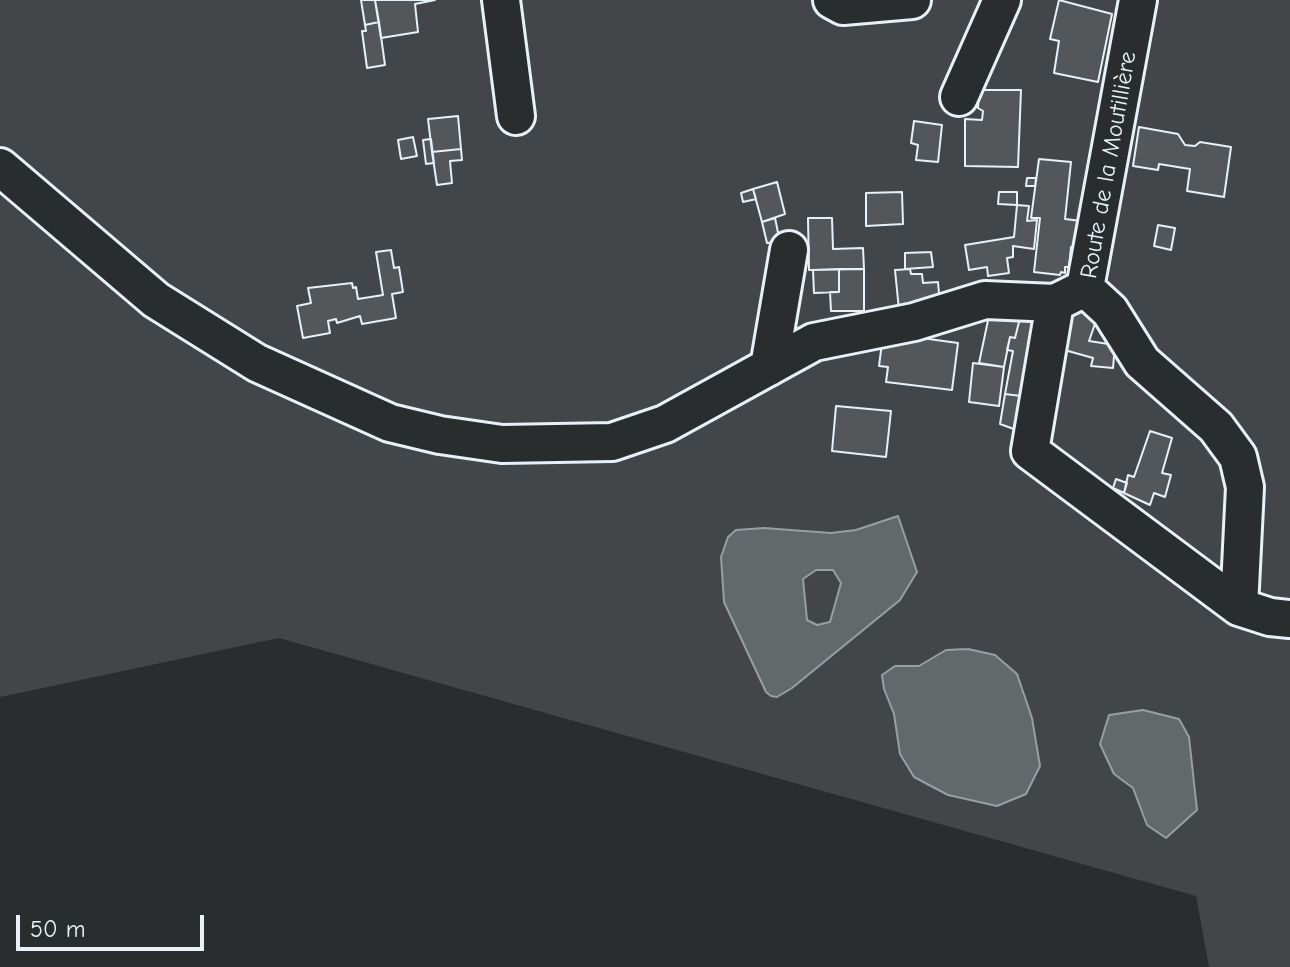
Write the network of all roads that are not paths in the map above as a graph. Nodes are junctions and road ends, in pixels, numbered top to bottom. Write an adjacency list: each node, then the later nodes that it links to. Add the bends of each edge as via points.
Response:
1 (501, 0): 7 (street)
2 (832, 0): 3 (street, via 843,6)
3 (912, 0)
4 (1002, 0): 6 (street)
5 (1138, 0): 10 (street, Route de la Moutillière)
6 (959, 97)
7 (516, 116)
8 (0, 167): 11 (street, via 156,300 257,363 390,423 502,444 612,442 665,424)
9 (789, 250): 11 (street)
10 (1070, 295): 11 (street, via 985,300 914,322 814,342); 12 (street, Route de la Moutillière, via 1110,311 1142,362 1216,427 1238,457 1245,487); 12 (street, via 1030,451)
11 (769, 367)
12 (1239, 607): 13 (street)
13 (1290, 619)

